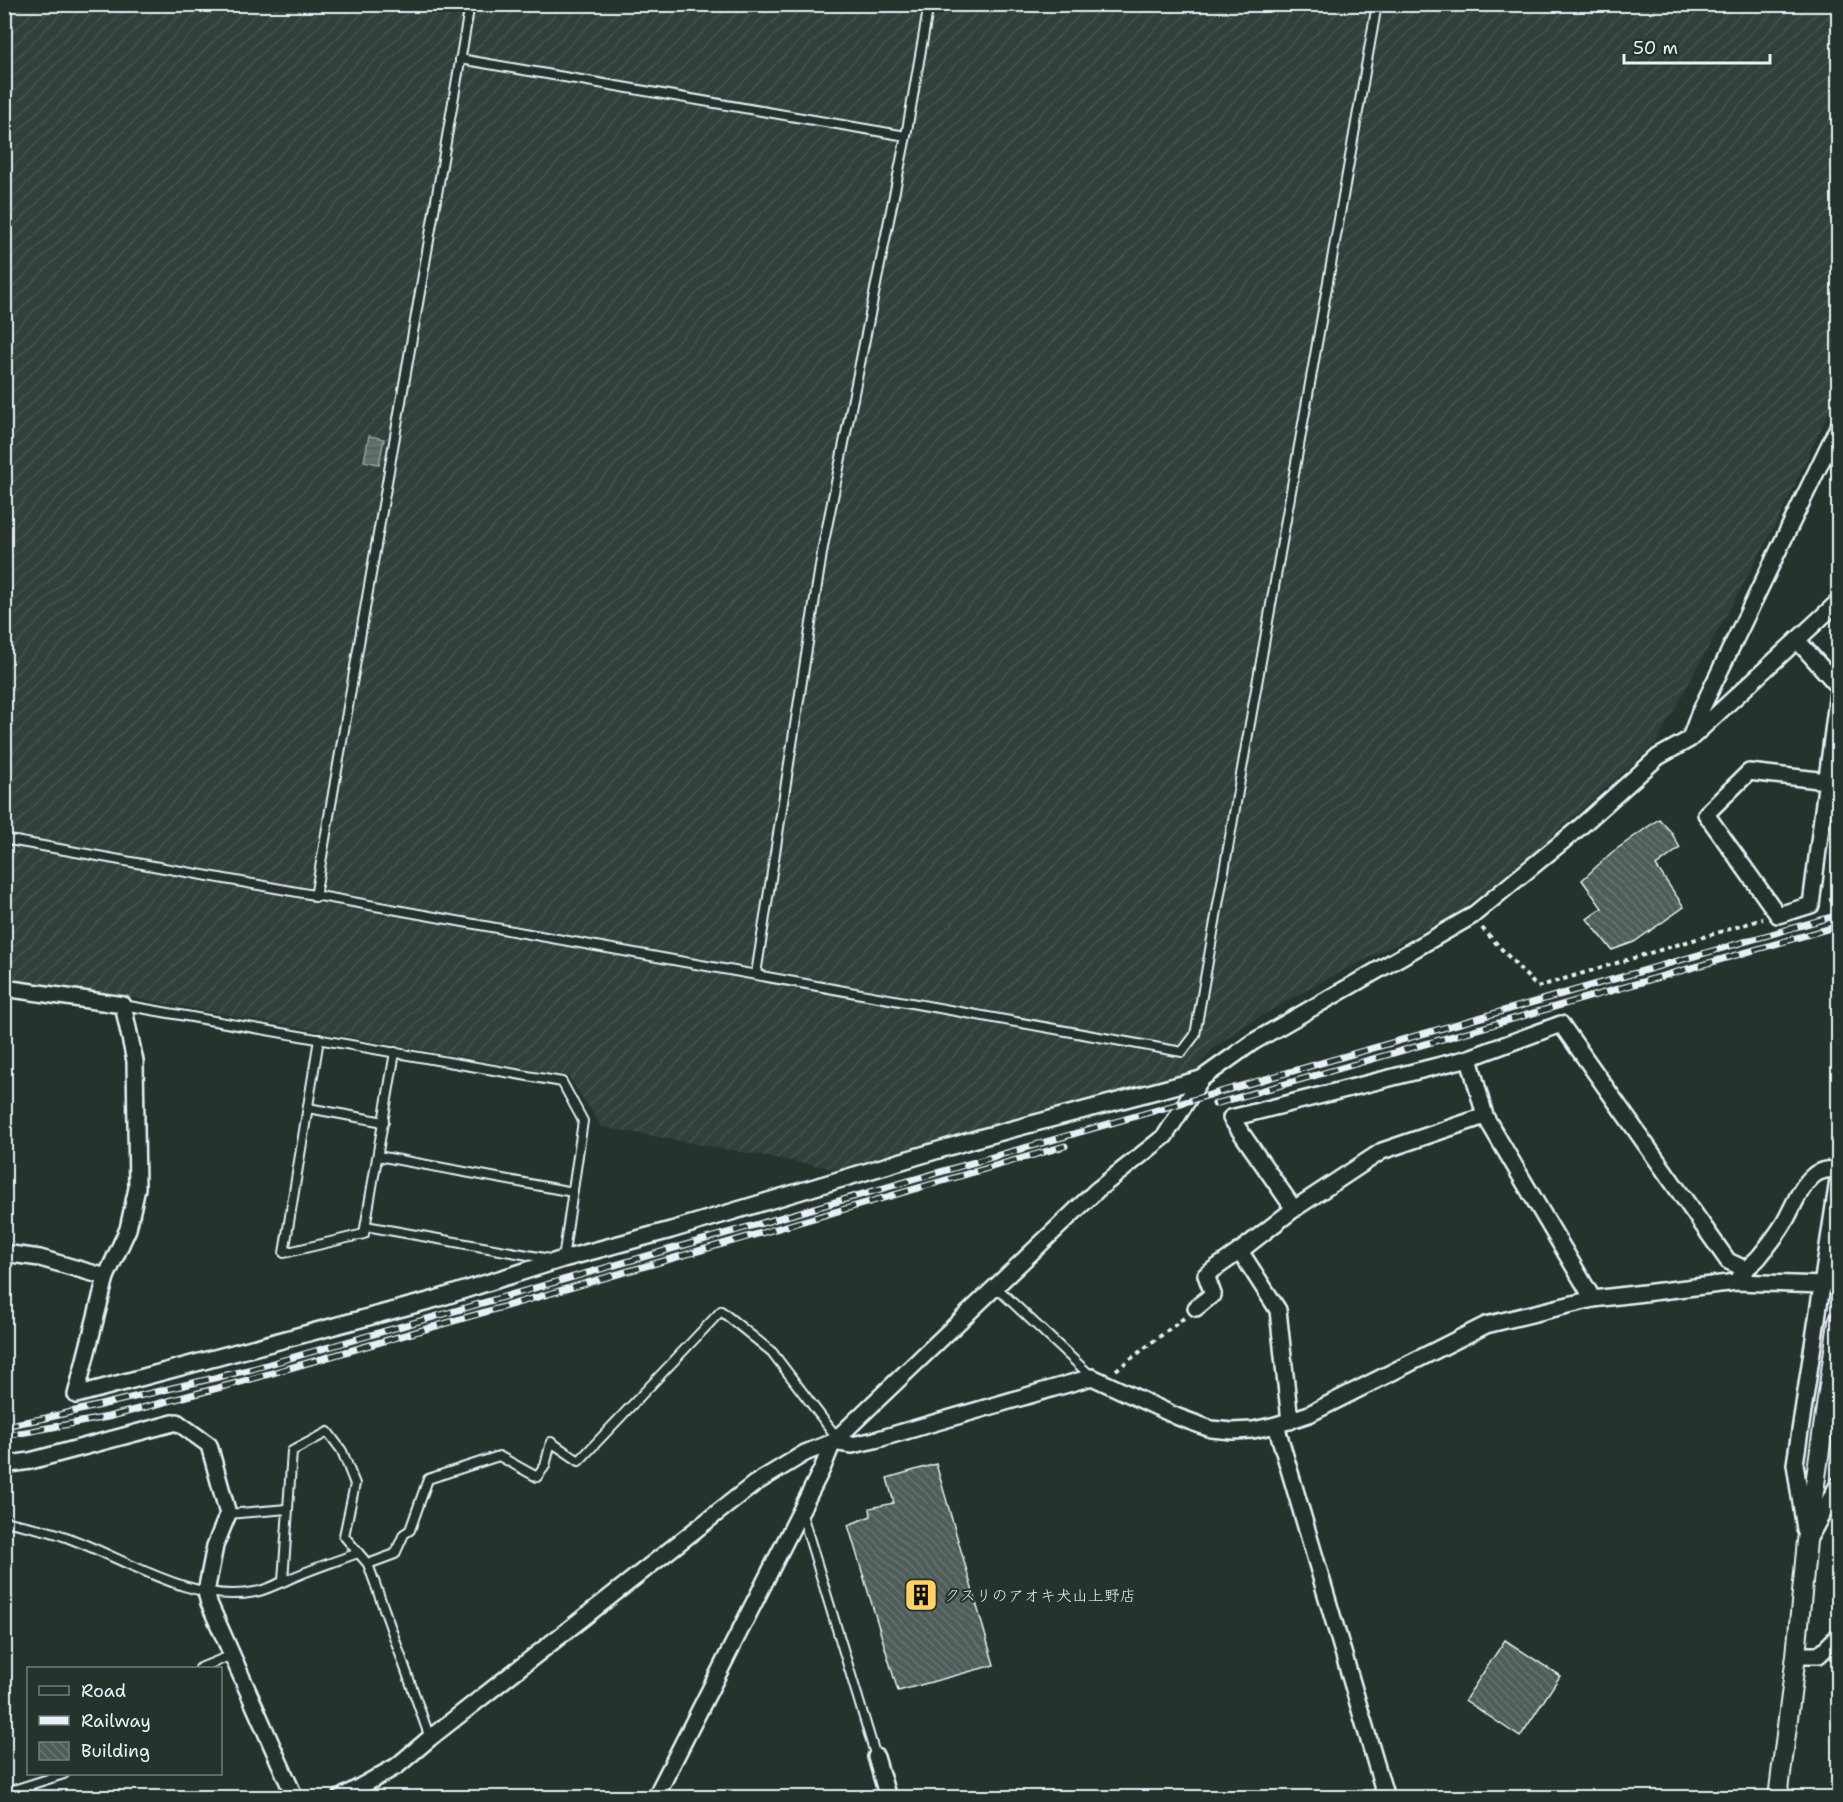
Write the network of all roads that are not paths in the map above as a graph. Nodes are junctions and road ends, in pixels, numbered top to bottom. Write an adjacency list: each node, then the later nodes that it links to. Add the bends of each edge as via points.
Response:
1 (470, 4): 4 (lane)
2 (929, 4): 5 (lane)
3 (1377, 4): 15 (lane, via 1195,1035 1182,1052)
4 (460, 59): 5 (lane); 14 (lane)
5 (906, 136): 15 (lane, via 823,547)
6 (1839, 428): 11 (street)
7 (1839, 602): 8 (street)
8 (1797, 640): 9 (street); 11 (street)
9 (1839, 686)
10 (1839, 692): 12 (street)
11 (1690, 739): 21 (street, via 1658,756 1579,828 1472,916 1253,1042)
12 (1827, 781): 12 (street, via 1811,906 1778,915 1706,814 1749,772)
13 (4, 839): 14 (lane)
14 (315, 897): 15 (lane)
15 (756, 974)
16 (4, 988): 17 (street)
17 (123, 1005): 18 (lane); 35 (street, via 135,1061 137,1188 128,1229)
18 (319, 1039): 19 (lane); 22 (lane)
19 (395, 1053): 24 (lane); 28 (lane, via 562,1082 583,1121)
20 (1469, 1058): 23 (street); 29 (street, via 1231,1118); 34 (street, via 1562,1024 1728,1262)
21 (1201, 1079): 33 (street, via 979,1138); 37 (street, via 1164,1136 1097,1190)
22 (308, 1108): 24 (lane); 30 (lane, via 284,1253 364,1234)
23 (1485, 1116): 29 (street, via 1382,1151); 38 (street)
24 (384, 1122): 25 (lane)
25 (378, 1156): 28 (lane); 30 (lane)
26 (1839, 1171): 34 (street, via 1831,1168 1813,1175 1773,1240)
27 (1839, 1180): 36 (street)
28 (573, 1192): 33 (lane)
29 (1294, 1209): 31 (street)
30 (366, 1226): 33 (lane)
31 (1240, 1251): 39 (street, via 1206,1275 1213,1294); 42 (street, via 1278,1310)
32 (4, 1253): 35 (street, via 40,1258)
33 (561, 1259): 35 (street, via 436,1299 76,1395)
34 (1741, 1275): 36 (street); 38 (street)
35 (106, 1278)
36 (1823, 1286): 50 (street, via 1795,1464)
37 (996, 1287): 41 (lane); 43 (street)
38 (1593, 1299): 42 (street, via 1486,1325 1309,1414)
39 (1196, 1308)
40 (1839, 1322): 50 (street)
41 (1097, 1379): 42 (street, via 1211,1429 1253,1430); 43 (street, via 875,1440 852,1445)
42 (1283, 1423): 69 (street)
43 (833, 1443): 47 (street); 52 (lane, via 835,1435 772,1352 722,1311 579,1461 551,1442 545,1466 537,1477 499,1456 428,1479 410,1530 395,1554); 59 (street, via 805,1453 754,1484)
44 (4, 1465): 48 (street, via 177,1422 209,1445)
45 (1839, 1485): 50 (street)
46 (287, 1509): 48 (lane); 51 (lane, via 292,1451 328,1432 342,1451 355,1484 344,1536); 53 (lane)
47 (801, 1509): 60 (lane); 67 (street)
48 (228, 1514): 54 (street, via 215,1546)
49 (4, 1522): 54 (lane, via 63,1536)
50 (1807, 1541): 57 (street)
51 (358, 1553): 52 (lane); 53 (lane)
52 (368, 1564): 59 (lane)
53 (283, 1581): 54 (lane, via 252,1593)
54 (206, 1592): 56 (street)
55 (1839, 1636): 57 (street, via 1819,1654)
56 (232, 1655): 58 (lane); 65 (street)
57 (1796, 1655): 70 (street)
58 (202, 1667)
59 (430, 1738): 66 (street, via 397,1766)
60 (876, 1756): 68 (street)
61 (58, 1775): 62 (lane)
62 (28, 1786): 63 (lane); 64 (lane)
63 (4, 1793)
64 (32, 1797)
65 (295, 1797)
66 (340, 1797)
67 (655, 1797)
68 (888, 1797)
69 (1386, 1797)
70 (1778, 1797)

